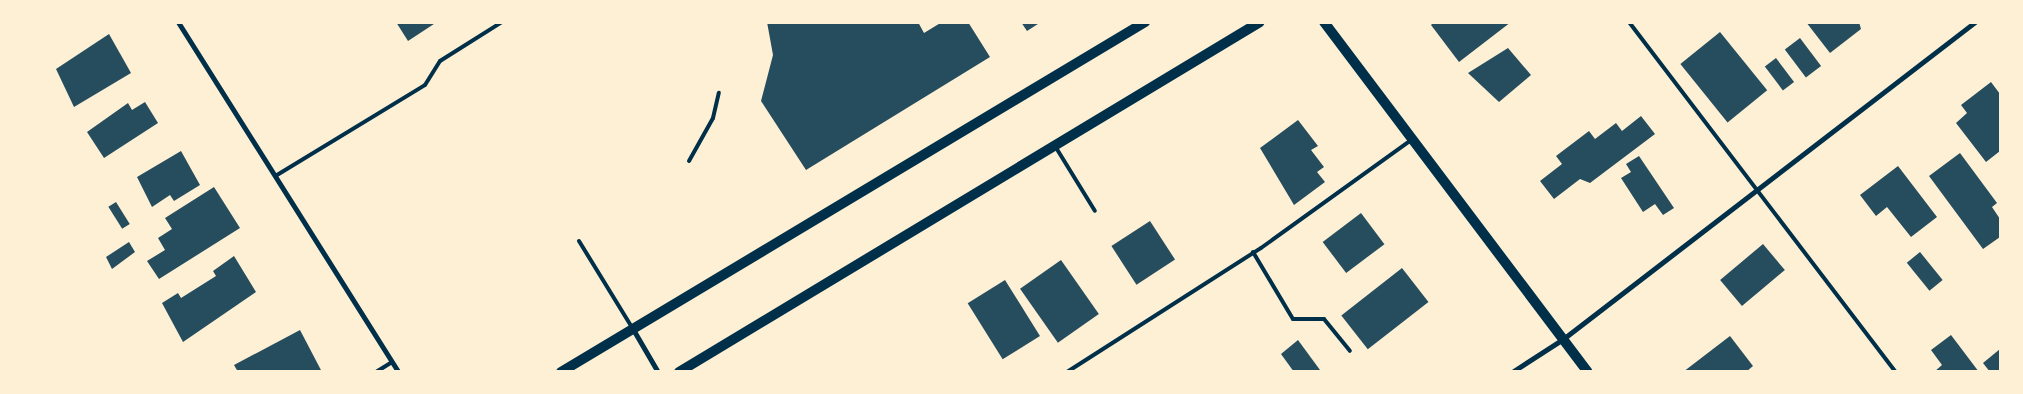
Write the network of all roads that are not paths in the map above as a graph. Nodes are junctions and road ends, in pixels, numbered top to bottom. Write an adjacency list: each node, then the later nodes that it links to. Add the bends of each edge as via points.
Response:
1 (178, 22): 12 (street)
2 (502, 22): 12 (lane, via 440,61 425,85)
3 (1145, 22): 17 (main road)
4 (1260, 22): 10 (main road)
5 (1324, 22): 9 (main road)
6 (1629, 22): 13 (lane)
7 (1975, 22): 13 (street)
8 (719, 93): 11 (lane, via 713,118)
9 (1410, 141): 16 (lane); 18 (main road)
10 (1055, 146): 14 (lane); 25 (main road)
11 (689, 161)
12 (277, 175): 20 (street)
13 (1757, 189): 18 (street); 29 (lane)
14 (1095, 211)
15 (579, 241): 17 (lane)
16 (1253, 252): 19 (lane, via 1293,319 1324,318); 26 (lane)
17 (634, 331): 23 (main road); 24 (street)
18 (1563, 339): 27 (street); 28 (main road)
19 (1350, 351)
20 (392, 362): 21 (lane); 22 (street)
21 (376, 372)
22 (398, 372)
23 (560, 372)
24 (658, 372)
25 (679, 372)
26 (1066, 372)
27 (1512, 372)
28 (1588, 372)
29 (1896, 372)

